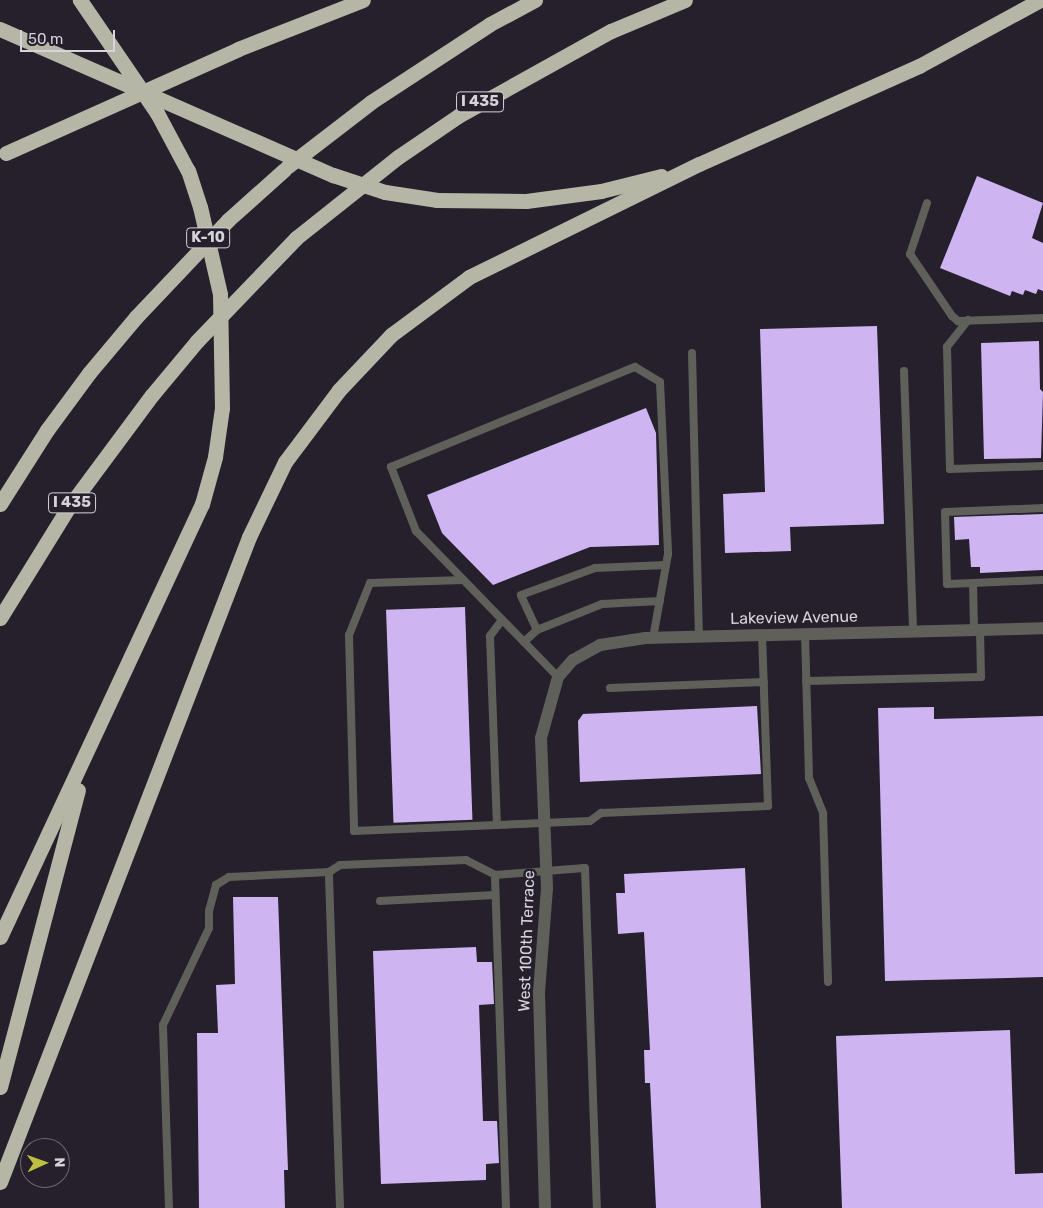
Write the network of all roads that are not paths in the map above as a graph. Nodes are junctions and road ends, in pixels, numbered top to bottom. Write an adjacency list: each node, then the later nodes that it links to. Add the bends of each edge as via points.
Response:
1 (80, 0): 37 (highway, K-10, via 157,113 188,171 216,266 224,380 215,457 202,504)
2 (363, 0): 7 (highway, bridge, via 238,50)
3 (535, 0): 15 (highway, bridge, via 490,24 400,82 284,170 228,220 89,372)
4 (685, 0): 22 (highway, I 435, bridge, via 612,32 458,116 398,156 296,238 197,341 152,395 68,508)
5 (1040, 0): 8 (highway, via 919,66)
6 (0, 29): 8 (highway, bridge, via 333,175 385,192 437,200 526,201 592,193)
7 (3, 155)
8 (699, 164): 48 (highway, via 587,222 494,263 441,295 391,335 365,361 302,438 267,497 249,537)
9 (927, 203): 11 (lane, via 910,254 952,316 958,321)
10 (1043, 318): 11 (lane)
11 (968, 320): 14 (lane, via 947,347 950,469)
12 (692, 353): 30 (lane)
13 (904, 371): 27 (lane)
14 (1043, 466)
15 (0, 504)
16 (1043, 508): 20 (lane, via 945,512 947,584)
17 (666, 565): 18 (lane, via 660,382 635,367 391,467 416,531); 21 (lane); 25 (lane, via 595,568 521,595)
18 (463, 580): 23 (lane); 39 (lane, via 370,583 349,635 354,831)
19 (1043, 580): 20 (lane)
20 (973, 583): 26 (lane)
21 (660, 601): 25 (lane, via 602,604); 31 (lane)
22 (0, 618)
23 (502, 620): 32 (lane); 39 (lane, via 490,636)
24 (1043, 628): 26 (street, Lakeview Avenue)
25 (537, 630): 32 (lane)
26 (977, 630): 27 (street, Lakeview Avenue); 34 (lane, via 981,677)
27 (913, 631): 28 (street, Lakeview Avenue)
28 (804, 634): 29 (street, Lakeview Avenue); 34 (lane)
29 (762, 635): 30 (street, Lakeview Avenue); 35 (lane)
30 (699, 636): 31 (street, Lakeview Avenue)
31 (653, 638): 33 (street, Lakeview Avenue, via 600,645 573,660)
32 (524, 642): 33 (lane)
33 (558, 677): 38 (street, West 100th Terrace, via 541,738)
34 (806, 681): 46 (lane, via 809,778 823,813)
35 (764, 682): 36 (lane); 38 (lane, via 768,806 601,813 590,820)
36 (610, 688)
37 (87, 755): 45 (highway); 47 (highway)
38 (545, 823): 39 (lane); 40 (street, West 100th Terrace)
39 (497, 826)
40 (546, 870): 42 (lane); 52 (street, West 100th Terrace, via 539,992); 53 (lane, via 585,868)
41 (328, 872): 42 (lane, via 340,865 466,860); 49 (lane, via 229,877 216,885 209,911 209,928 163,1025); 50 (lane)
42 (494, 875): 43 (lane)
43 (495, 895): 44 (lane); 51 (lane)
44 (380, 900)
45 (0, 937)
46 (828, 982)
47 (0, 1087)
48 (0, 1182)
49 (169, 1208)
50 (340, 1208)
51 (506, 1208)
52 (545, 1208)
53 (597, 1208)

